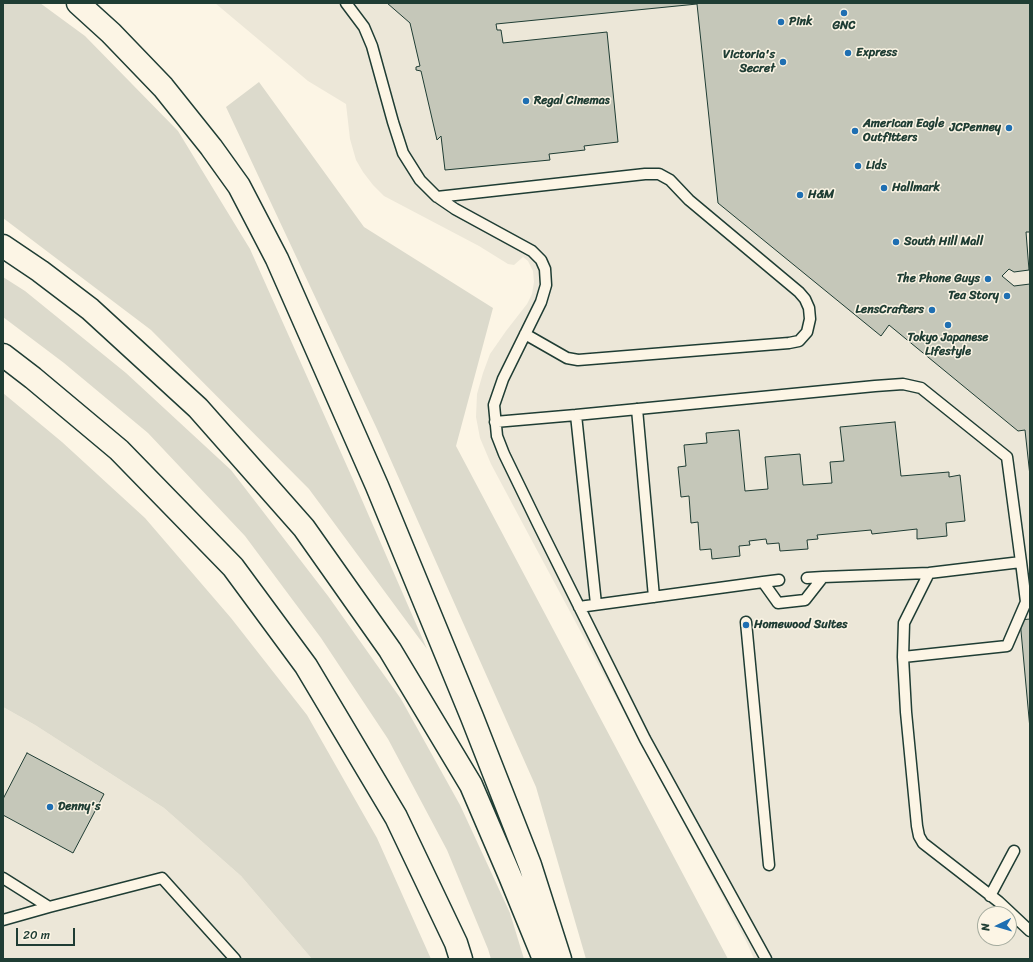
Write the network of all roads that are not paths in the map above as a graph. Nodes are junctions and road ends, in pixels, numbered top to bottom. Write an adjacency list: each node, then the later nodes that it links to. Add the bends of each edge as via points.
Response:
1 (78, 3): 31 (highway, via 163,87 211,147 239,186 277,259 377,486 475,725 530,865)
2 (346, 3): 3 (lane, via 364,27 372,46 403,153 420,180)
3 (437, 197): 5 (lane, via 532,251 541,260 545,269 546,285 541,302); 5 (lane, via 659,174 670,180 689,200 799,292 809,308 810,319 807,332 798,340 789,343 578,360 566,358)
4 (3, 246): 30 (highway, via 90,309 192,403 304,528 390,650 471,785)
5 (525, 334): 9 (lane, via 498,392 494,405)
6 (3, 354): 29 (highway, via 119,450 233,567 306,666 396,817 456,942)
7 (637, 409): 8 (lane); 10 (lane, via 875,386 903,384 921,388 1007,457); 16 (lane)
8 (576, 415): 9 (lane); 17 (lane)
9 (495, 422): 18 (lane, via 504,454)
10 (1021, 562): 11 (lane); 20 (lane, via 1026,602 1007,646)
11 (929, 572): 12 (lane); 20 (lane, via 904,623)
12 (822, 577): 13 (lane); 15 (lane, via 805,600 778,603)
13 (807, 578)
14 (779, 580): 15 (lane)
15 (763, 582): 16 (lane)
16 (654, 597): 17 (lane)
17 (596, 604): 18 (lane)
18 (579, 607): 32 (lane, via 645,739)
19 (746, 622): 22 (lane)
20 (903, 657): 24 (lane, via 907,727 919,836 923,843)
21 (1014, 851): 24 (lane)
22 (769, 865)
23 (3, 878): 25 (lane)
24 (990, 896): 27 (lane)
25 (49, 907): 26 (lane); 28 (lane, via 162,878)
26 (3, 920)
27 (1030, 930)
28 (235, 959)
29 (461, 959)
30 (544, 959)
31 (560, 959)
32 (766, 959)

